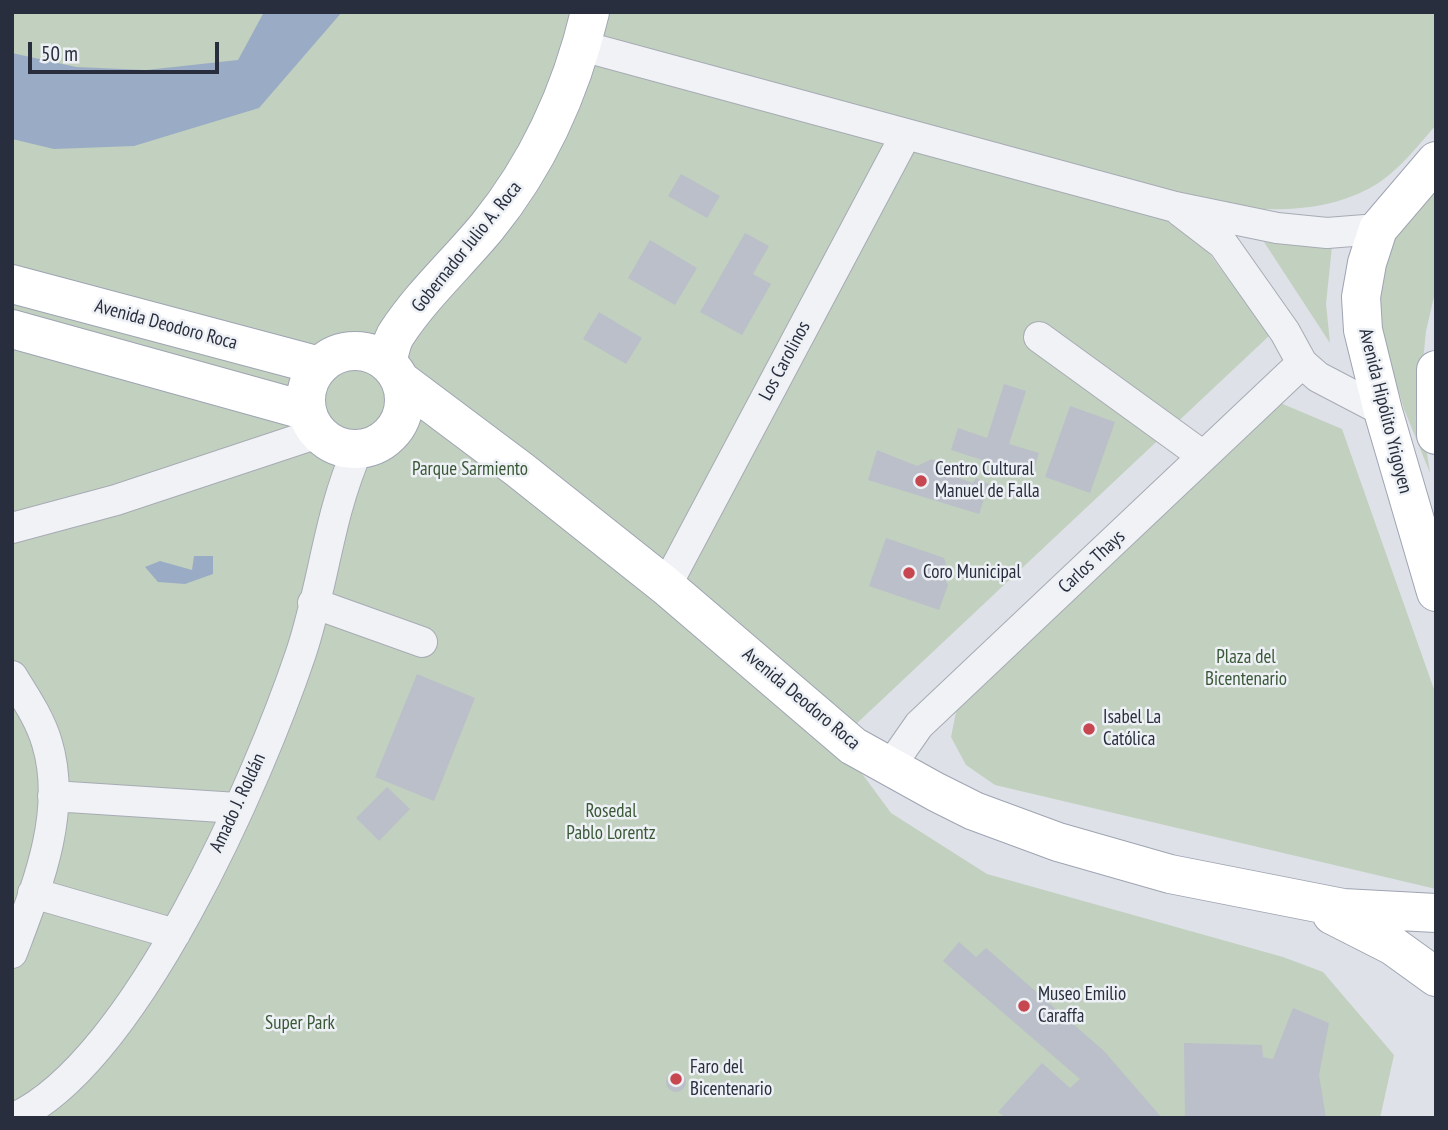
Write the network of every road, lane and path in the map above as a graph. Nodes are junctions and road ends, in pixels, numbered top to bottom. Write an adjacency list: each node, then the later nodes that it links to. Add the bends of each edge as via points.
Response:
1 (586, 29): 2 (street); 12 (main road, Gobernador Julio A. Roca, via 561,108 522,181 396,334)
2 (905, 136): 4 (street); 21 (street, Los Carolinos)
3 (1436, 162): 5 (main road)
4 (1175, 207): 5 (street, via 1277,228 1327,233); 9 (street, via 1223,244)
5 (1378, 229): 13 (main road, Avenida Hipólito Yrigoyen, via 1363,281 1361,315)
6 (12, 284): 10 (main road, Avenida Deodoro Roca)
7 (12, 328): 14 (main road)
8 (1039, 337): 19 (street)
9 (1302, 363): 13 (street, via 1318,377); 19 (street, Carlos Thays)
10 (320, 366): 12 (main road, via 332,357 354,352 375,355); 14 (main road, via 306,395)
11 (1436, 370): 16 (main road)
12 (393, 372): 15 (main road, via 404,406); 17 (main road, Avenida Deodoro Roca)
13 (1383, 411): 22 (main road, Avenida Hipólito Yrigoyen)
14 (313, 422): 18 (main road, via 337,445); 20 (street)
15 (394, 430): 17 (main road, Avenida Deodoro Roca); 18 (main road, via 372,446)
16 (1436, 435)
17 (485, 443): 21 (main road, Avenida Deodoro Roca)
18 (358, 449): 23 (street, Amado J. Roldán, via 340,489)
19 (1203, 456): 26 (street, Carlos Thays, via 919,725)
20 (19, 530)
21 (666, 586): 26 (main road, Avenida Deodoro Roca, via 853,746)
22 (1436, 592)
23 (313, 603): 24 (street); 28 (street, Amado J. Roldán, via 301,652)
24 (422, 642)
25 (12, 676): 27 (street, via 47,743)
26 (889, 768): 30 (main road, Avenida Deodoro Roca, via 974,811 1058,842 1170,874)
27 (53, 796): 28 (street); 29 (street, via 52,823)
28 (237, 808): 32 (street, Amado J. Roldán)
29 (33, 893): 32 (street); 33 (street)
30 (1288, 897): 31 (main road, Avenida Deodoro Roca, via 1366,910); 34 (main road, Avenida Deodoro Roca, via 1375,936)
31 (1436, 913)
32 (175, 934): 35 (street, Amado J. Roldán, via 114,1030 70,1080)
33 (12, 953)
34 (1436, 977)
35 (24, 1115)

